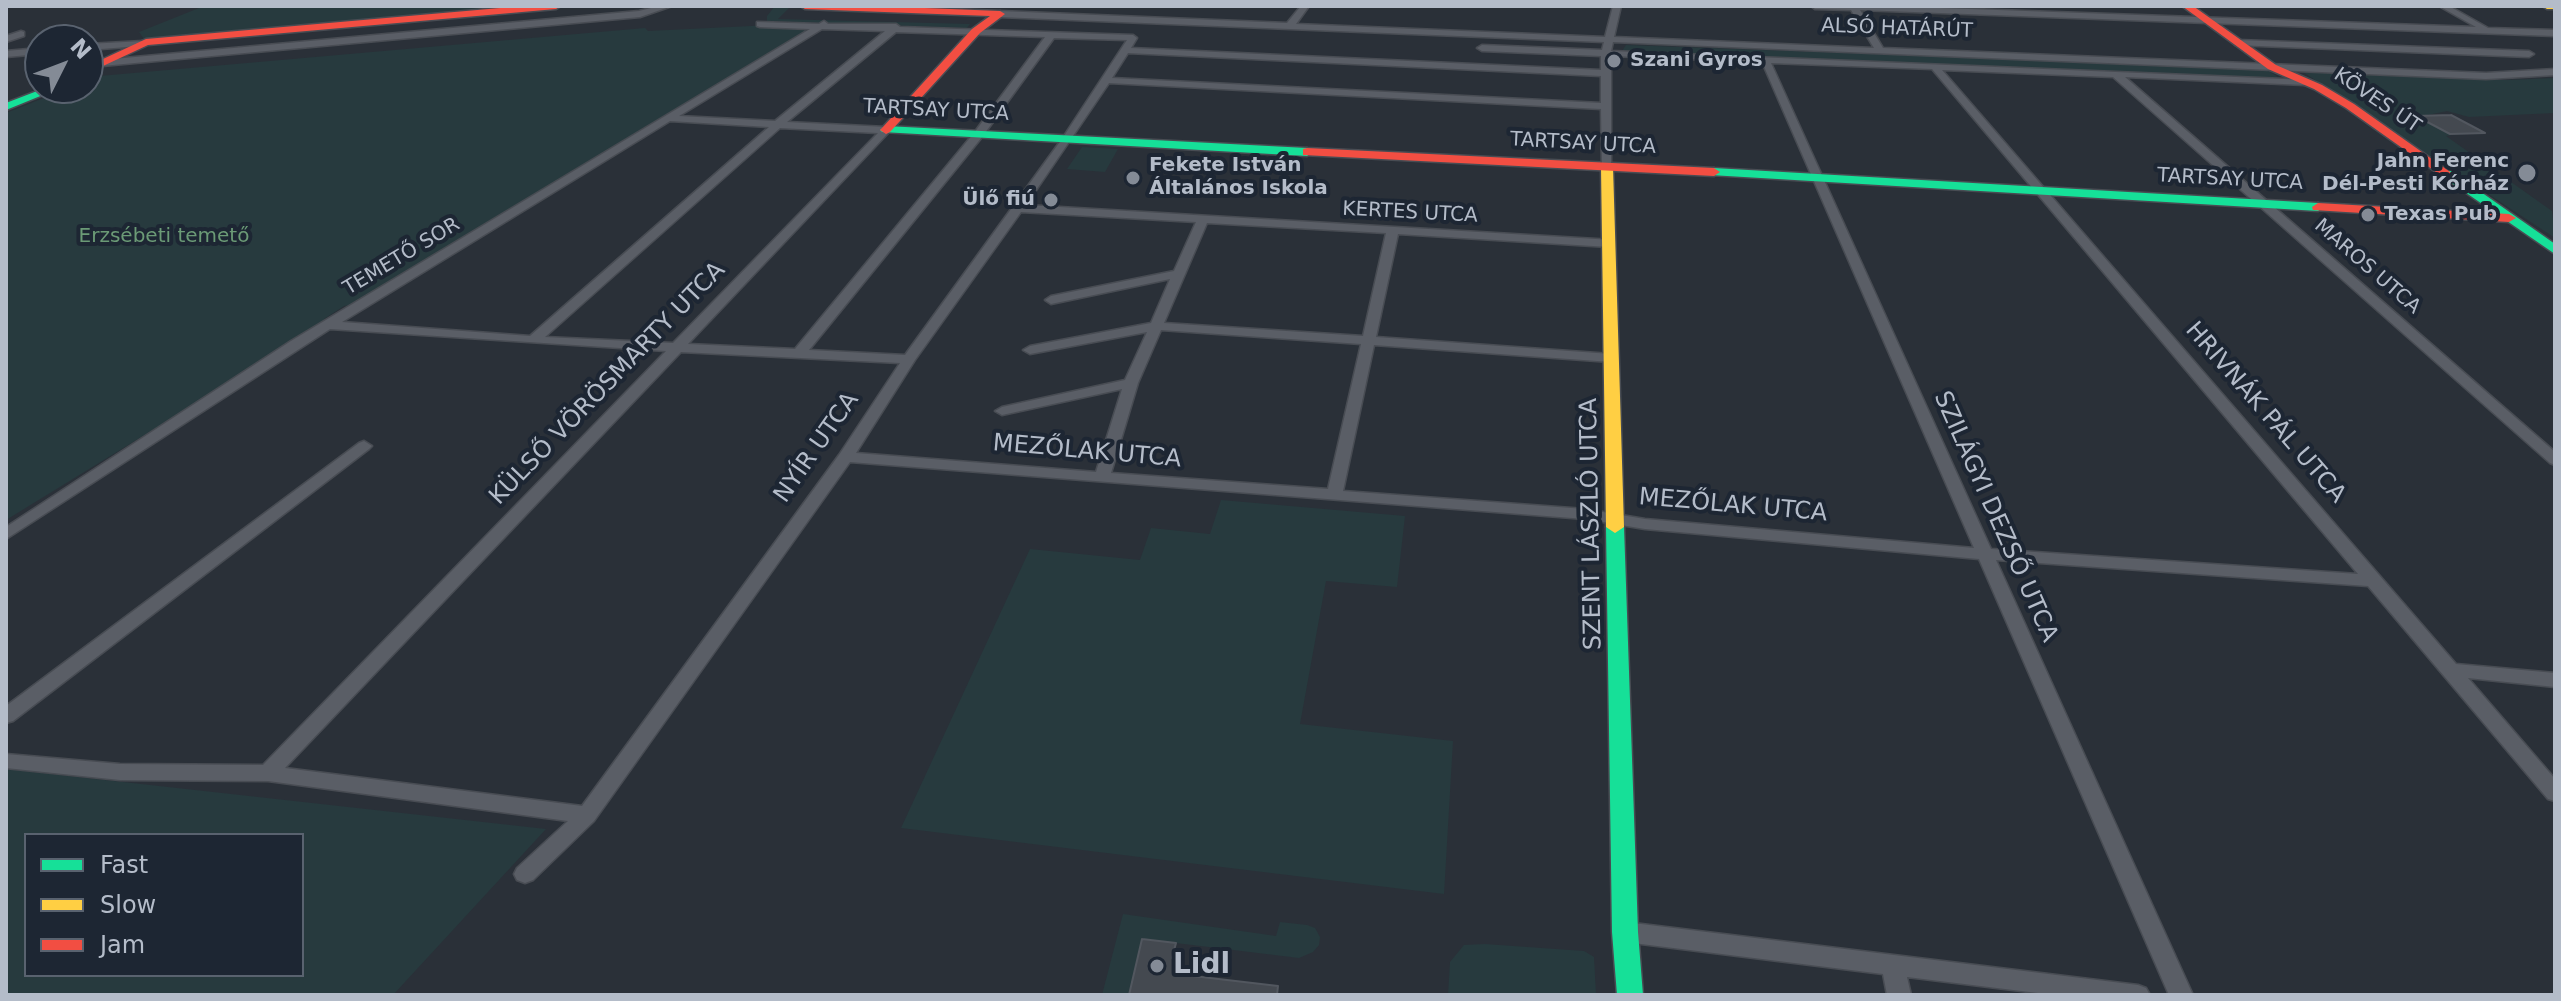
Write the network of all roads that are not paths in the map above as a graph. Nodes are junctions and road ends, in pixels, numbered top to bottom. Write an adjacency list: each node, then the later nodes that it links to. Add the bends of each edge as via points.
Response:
1 (556, 6): 25 (street)
2 (668, 6): 35 (street, via 640,14)
3 (805, 6): 12 (street, ALSÓ HATÁRÚT)
4 (1305, 6): 16 (street)
5 (1617, 6): 24 (street, SZENT LÁSZLÓ UTCA)
6 (1815, 6): 11 (street)
7 (2187, 6): 13 (street, KÖVES ÚT)
8 (2443, 6): 19 (street)
9 (2547, 6): 10 (street)
10 (2555, 6)
11 (1854, 8): 13 (street); 30 (street)
12 (1004, 10): 16 (street, ALSÓ HATÁRÚT); 18 (street, KÜLSŐ VÖRÖSMARTY UTCA)
13 (2207, 21): 19 (street); 26 (street, KÖVES ÚT)
14 (760, 24): 15 (street)
15 (824, 24): 17 (street); 44 (street, TEMETŐ SOR)
16 (1290, 26): 24 (street, ALSÓ HATÁRÚT)
17 (896, 27): 18 (street); 45 (street)
18 (979, 29): 22 (street); 46 (street, KÜLSŐ VÖRÖSMARTY UTCA)
19 (2489, 31): 20 (street); 32 (street)
20 (2555, 33)
21 (21, 34): 23 (street)
22 (1052, 34): 29 (street, NYÍR UTCA, via 1133,38); 47 (street)
23 (6, 39)
24 (1610, 39): 30 (street, ALSÓ HATÁRÚT); 31 (street, SZENT LÁSZLÓ UTCA)
25 (140, 43): 27 (street); 34 (street)
26 (2238, 43): 32 (street); 37 (street, KÖVES ÚT)
27 (104, 46)
28 (1482, 48): 31 (street, ALSÓ HATÁRÚT)
29 (1124, 50): 39 (street); 41 (street, NYÍR UTCA)
30 (1880, 50): 37 (street, ALSÓ HATÁRÚT)
31 (1606, 53): 33 (street, ALSÓ HATÁRÚT); 39 (street, SZENT LÁSZLÓ UTCA)
32 (2529, 54): 38 (street)
33 (1765, 59): 36 (street, ALSÓ HATÁRÚT); 50 (street, SZILÁGYI DEZSŐ UTCA)
34 (104, 62)
35 (104, 66)
36 (1934, 66): 40 (street, ALSÓ HATÁRÚT); 51 (street, HRIVNÁK PÁL UTCA)
37 (2272, 67): 38 (street, ALSÓ HATÁRÚT, via 2496,76); 42 (street, KÖVES ÚT)
38 (2555, 70)
39 (1605, 73): 43 (street, SZENT LÁSZLÓ UTCA)
40 (2115, 74): 42 (street, ALSÓ HATÁRÚT); 52 (street, MAROS UTCA)
41 (1104, 80): 43 (street); 48 (street, NYÍR UTCA)
42 (2306, 82): 55 (street, KÖVES ÚT)
43 (1606, 106): 49 (street, SZENT LÁSZLÓ UTCA)
44 (673, 119): 45 (street, TARTSAY UTCA); 62 (street, TEMETŐ SOR)
45 (777, 125): 46 (street, TARTSAY UTCA); 64 (street)
46 (886, 130): 47 (street, TARTSAY UTCA); 66 (street, KÜLSŐ VÖRÖSMARTY UTCA)
47 (978, 135): 48 (street, TARTSAY UTCA); 68 (street)
48 (1067, 140): 49 (street, TARTSAY UTCA); 53 (street, NYÍR UTCA)
49 (1607, 167): 50 (street, TARTSAY UTCA); 57 (street, SZENT LÁSZLÓ UTCA)
50 (1815, 177): 51 (street, TARTSAY UTCA); 80 (street, SZILÁGYI DEZSŐ UTCA)
51 (2038, 190): 52 (street, TARTSAY UTCA); 81 (street, HRIVNÁK PÁL UTCA)
52 (2265, 204): 55 (street, TARTSAY UTCA); 75 (street, MAROS UTCA)
53 (1018, 208): 54 (street, KERTES UTCA); 70 (street, NYÍR UTCA)
54 (1203, 219): 56 (street, KERTES UTCA); 60 (street)
55 (2507, 220): 58 (street, KÖVES ÚT); 59 (street, KÖVES ÚT)
56 (1393, 229): 57 (street, KERTES UTCA); 65 (street)
57 (1609, 243): 69 (street, SZENT LÁSZLÓ UTCA)
58 (2555, 250)
59 (2555, 263)
60 (1181, 273): 61 (street); 63 (street)
61 (1051, 300)
62 (327, 325): 64 (street); 79 (street, TEMETŐ SOR)
63 (1156, 326): 65 (street); 67 (street); 71 (street)
64 (533, 340): 66 (street)
65 (1368, 341): 69 (street); 77 (street)
66 (676, 347): 68 (street); 86 (street, KÜLSŐ VÖRÖSMARTY UTCA)
67 (1030, 350)
68 (799, 353): 70 (street)
69 (1611, 358): 78 (street, SZENT LÁSZLÓ UTCA)
70 (909, 359): 74 (street, NYÍR UTCA)
71 (1131, 383): 72 (street); 76 (street)
72 (1002, 411)
73 (364, 446): 84 (street)
74 (846, 457): 76 (street, MEZŐLAK UTCA); 88 (street, NYÍR UTCA)
75 (2555, 460)
76 (1102, 478): 77 (street, MEZŐLAK UTCA)
77 (1334, 496): 78 (street, MEZŐLAK UTCA)
78 (1616, 519): 80 (street, MEZŐLAK UTCA); 90 (street, SZENT LÁSZLÓ UTCA)
79 (6, 534)
80 (1986, 554): 81 (street, MEZŐLAK UTCA); 95 (street, SZILÁGYI DEZSŐ UTCA)
81 (2376, 581): 82 (street, HRIVNÁK PÁL UTCA)
82 (2451, 670): 83 (street); 87 (street, HRIVNÁK PÁL UTCA)
83 (2555, 680)
84 (6, 716)
85 (6, 761): 86 (street, via 120,772)
86 (268, 773): 88 (street)
87 (2555, 793)
88 (587, 815): 89 (street, NYÍR UTCA)
89 (525, 874)
90 (1625, 932): 91 (street); 92 (street, SZENT LÁSZLÓ UTCA)
91 (1893, 967): 93 (street); 94 (street)
92 (1630, 995)
93 (1899, 995)
94 (2138, 995)
95 (2181, 995)

